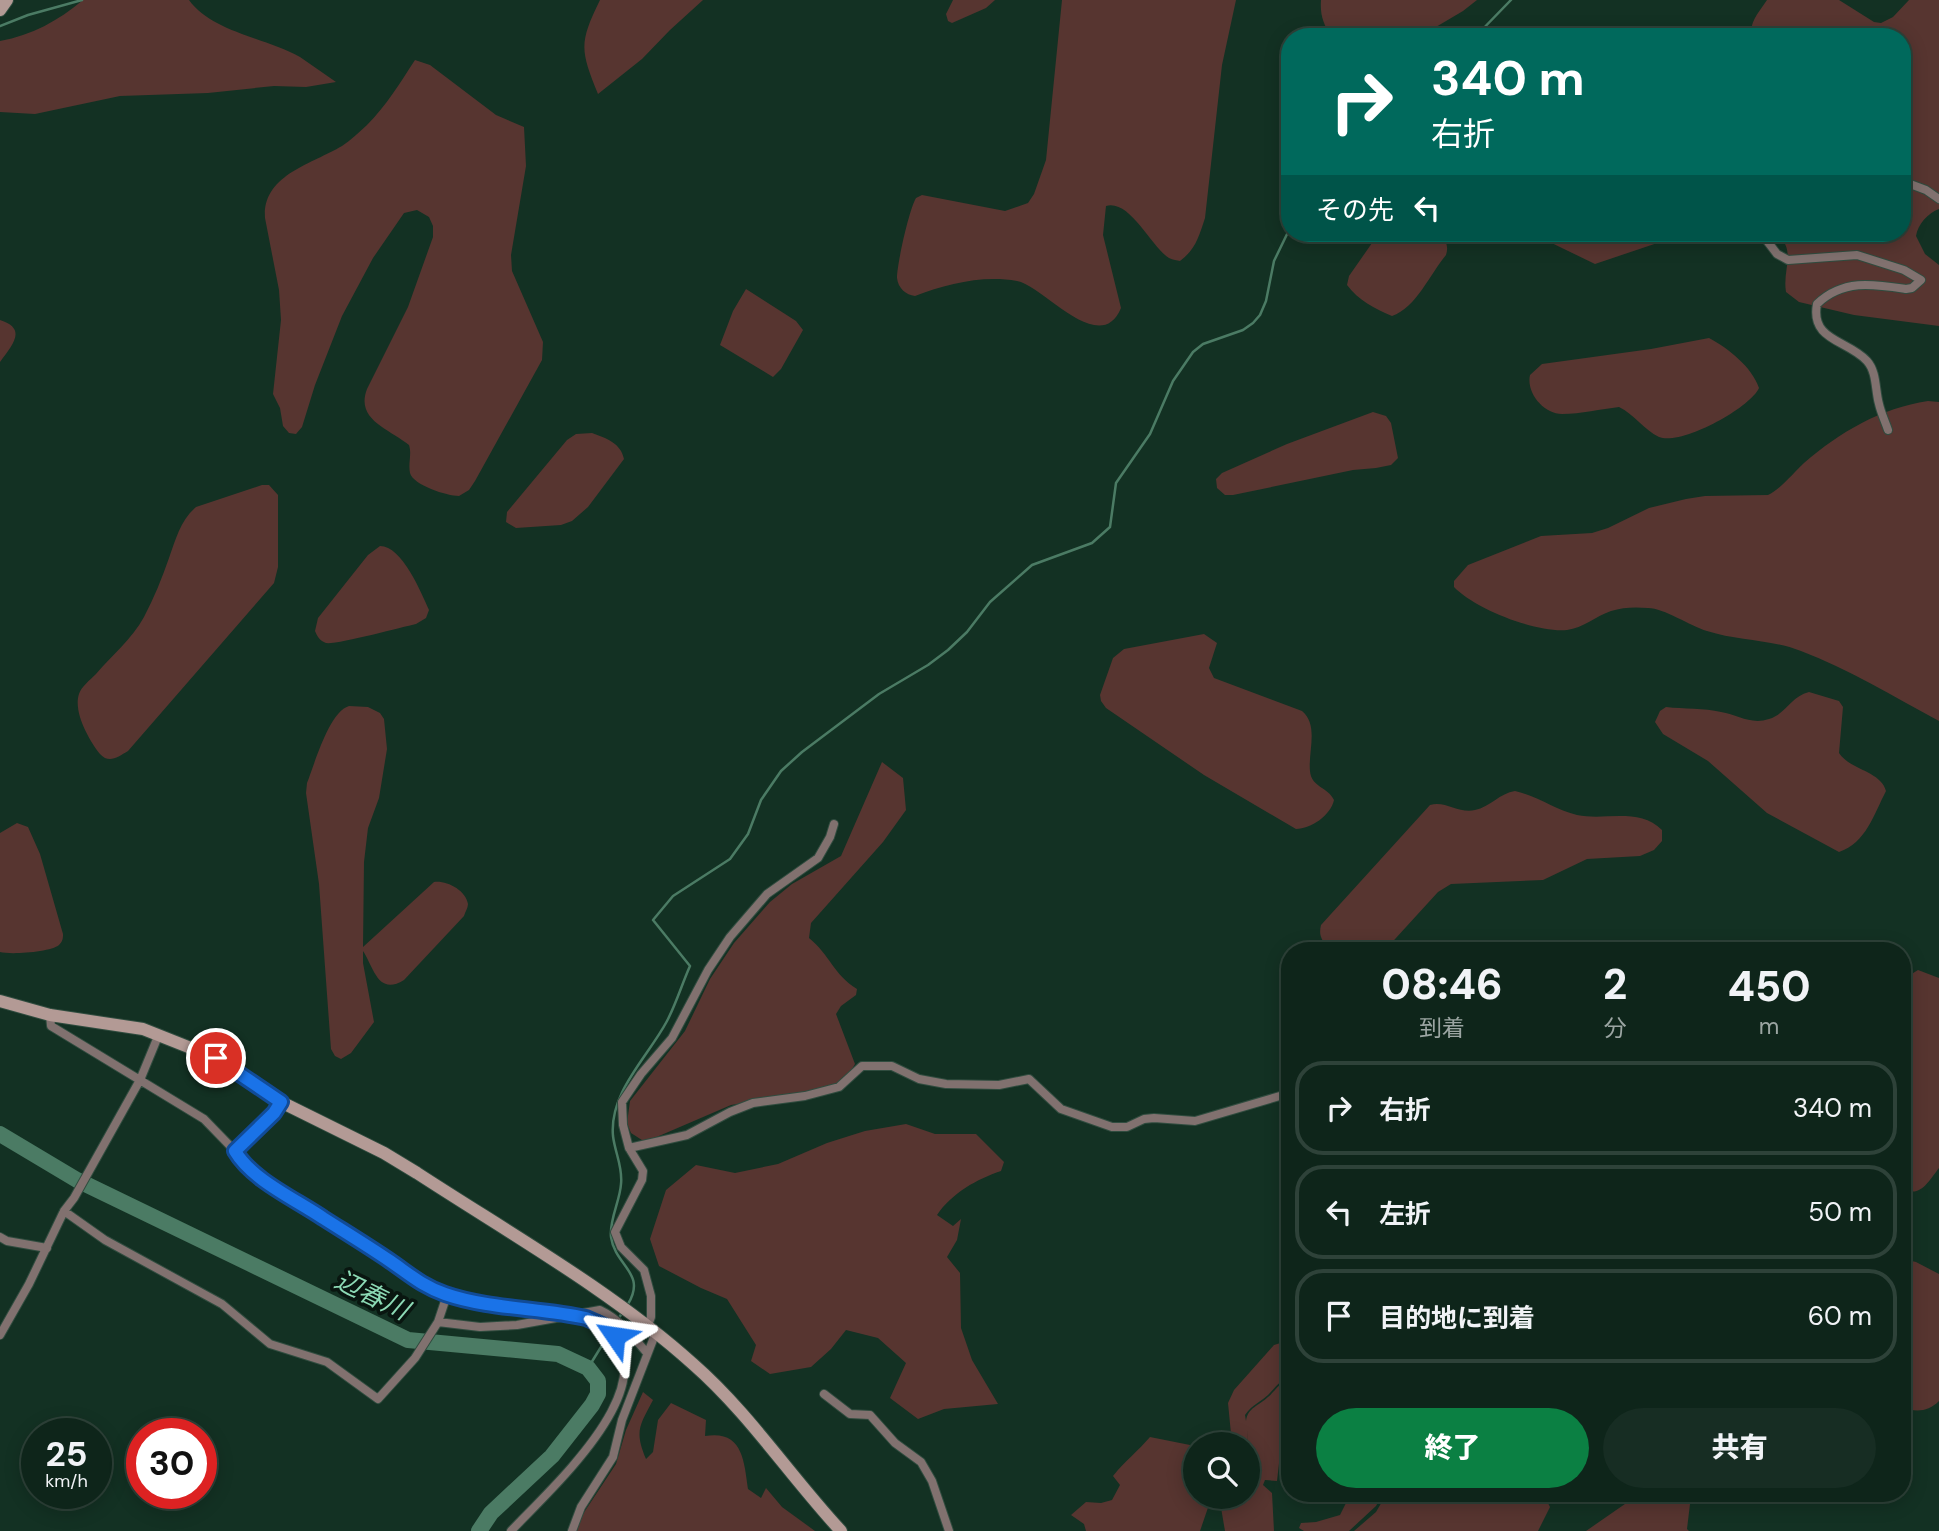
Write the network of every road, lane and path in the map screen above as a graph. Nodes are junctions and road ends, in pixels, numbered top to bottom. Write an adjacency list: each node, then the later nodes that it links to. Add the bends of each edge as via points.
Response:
1 (7, 0): 2 (street)
2 (0, 10)
3 (1911, 184): 4 (street)
4 (1939, 199)
5 (1768, 242): 6 (street, via 1788,260 1857,255 1920,280 1906,289 1859,284 1843,287 1817,304 1815,316 1821,330 1872,368)
6 (1888, 430)
7 (834, 824): 14 (street, via 818,858 767,894 730,937 671,1038 622,1102)
8 (0, 1001): 9 (street)
9 (50, 1015): 10 (street); 11 (street, via 51,1026)
10 (159, 1034): 11 (street); 13 (street, via 216,1058)
11 (141, 1080): 15 (street, via 204,1119); 16 (street)
12 (1281, 1096): 14 (street, via 1195,1121 1154,1118 1112,1127 1061,1109 1029,1079 946,1084 919,1080 892,1066 862,1066 839,1087 753,1103 687,1135)
13 (281, 1102): 15 (street); 22 (street, via 384,1153)
14 (629, 1148): 22 (street, via 643,1171 642,1180 615,1232 621,1247 643,1270 651,1296)
15 (235, 1151): 19 (street, via 242,1162 295,1202 416,1282)
16 (64, 1211): 18 (street); 21 (street, via 105,1240 222,1304 270,1344 327,1362 378,1399 415,1358)
17 (0, 1237): 18 (street)
18 (47, 1248): 23 (street)
19 (447, 1294): 20 (street); 21 (street)
20 (572, 1315): 21 (street, via 517,1325); 24 (street, via 600,1310 612,1315); 26 (street, via 604,1326 615,1336 625,1368 618,1399 590,1447)
21 (436, 1324)
22 (652, 1329): 24 (street); 28 (street, via 752,1424)
23 (0, 1335)
24 (648, 1353): 27 (street, via 613,1457 581,1507)
25 (824, 1394): 29 (street, via 850,1414 870,1415 895,1443 921,1462)
26 (511, 1531)
27 (572, 1531)
28 (841, 1531)
29 (949, 1531)

